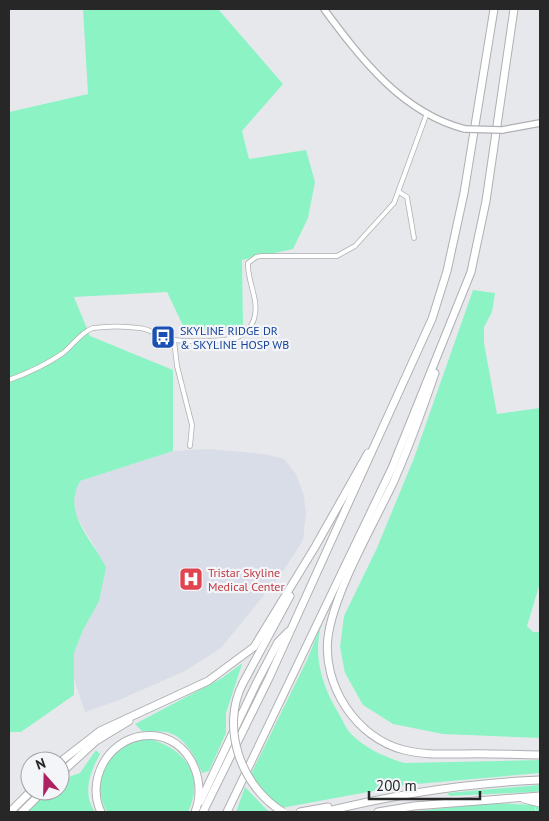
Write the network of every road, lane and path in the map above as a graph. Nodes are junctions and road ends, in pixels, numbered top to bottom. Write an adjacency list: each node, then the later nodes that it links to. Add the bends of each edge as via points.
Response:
1 (324, 9): 4 (main road, via 382,79 397,94)
2 (494, 9): 11 (highway, via 464,193 447,271 432,319)
3 (514, 9): 8 (highway, via 478,239 471,272)
4 (427, 113): 5 (main road, bridge, via 465,129 502,130); 6 (street)
5 (540, 124)
6 (399, 192): 7 (street, via 407,197); 9 (street, via 390,208 344,254 251,259 248,268 256,303 254,321 238,338)
7 (414, 238)
8 (457, 309): 18 (highway, via 409,447 333,617 328,637 328,661 336,689 348,711 366,731 390,746 429,754); 22 (highway, via 392,468)
9 (174, 340): 10 (street, via 138,328 93,328 49,362); 12 (street, via 192,425)
10 (9, 380)
11 (392, 409): 13 (highway); 14 (highway)
12 (190, 446)
13 (315, 547): 15 (highway, via 254,647 208,681); 36 (highway, bridge, via 274,630 236,696 233,715 237,751 252,782)
14 (291, 628): 32 (highway, via 278,642 257,682); 33 (highway)
15 (151, 709): 17 (highway, via 100,731); 20 (highway, via 96,741)
16 (540, 751): 18 (highway)
17 (70, 754)
18 (510, 754): 19 (highway)
19 (540, 755)
20 (70, 765)
21 (540, 779): 27 (highway, via 423,791)
22 (241, 784): 34 (highway); 35 (highway)
23 (540, 796): 24 (highway)
24 (514, 797): 28 (highway); 39 (highway)
25 (21, 801): 29 (highway)
26 (33, 801): 30 (highway)
27 (366, 802): 37 (highway); 38 (highway)
28 (540, 803)
29 (10, 812)
30 (22, 812)
31 (101, 812): 32 (highway, via 96,785 99,770 125,742 142,736 167,740 195,764 200,793)
32 (195, 812)
33 (203, 812)
34 (227, 812)
35 (231, 812)
36 (283, 812)
37 (300, 812)
38 (324, 812)
39 (378, 812)

